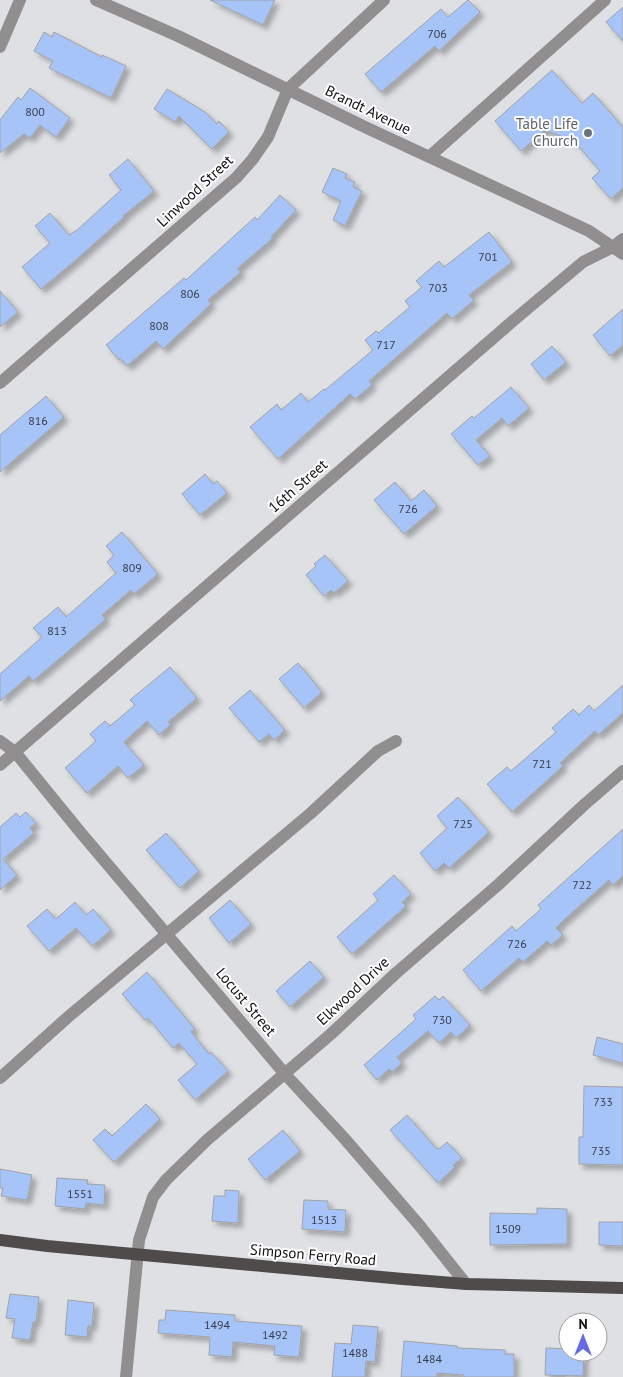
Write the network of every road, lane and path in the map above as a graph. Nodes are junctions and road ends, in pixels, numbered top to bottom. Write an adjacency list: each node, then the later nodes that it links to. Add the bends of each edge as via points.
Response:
1 (20, 0): 5 (street)
2 (96, 0): 6 (street, Brandt Avenue)
3 (384, 0): 6 (street, Linwood Street)
4 (605, 0): 7 (street)
5 (0, 47)
6 (288, 89): 7 (street, Brandt Avenue); 9 (street, Linwood Street, via 268,137 236,178)
7 (429, 157): 8 (street, Brandt Avenue)
8 (620, 246): 12 (street, 16th Street, via 583,262)
9 (0, 383)
10 (396, 741): 15 (street, via 378,750 311,813)
11 (0, 742): 12 (street, Locust Street)
12 (15, 752): 13 (street, 16th Street); 15 (street, Locust Street)
13 (0, 765)
14 (623, 771): 16 (street, Elkwood Drive)
15 (166, 933): 16 (street, Locust Street); 17 (street)
16 (285, 1074): 19 (street, Elkwood Drive, via 207,1140 166,1180 153,1197); 20 (street, Locust Street, via 420,1226)
17 (0, 1078)
18 (0, 1240): 19 (main road, Simpson Ferry Road)
19 (137, 1254): 20 (main road, Simpson Ferry Road); 22 (street, Elkwood Drive)
20 (466, 1284): 21 (main road, Simpson Ferry Road)
21 (623, 1288)
22 (126, 1377)

